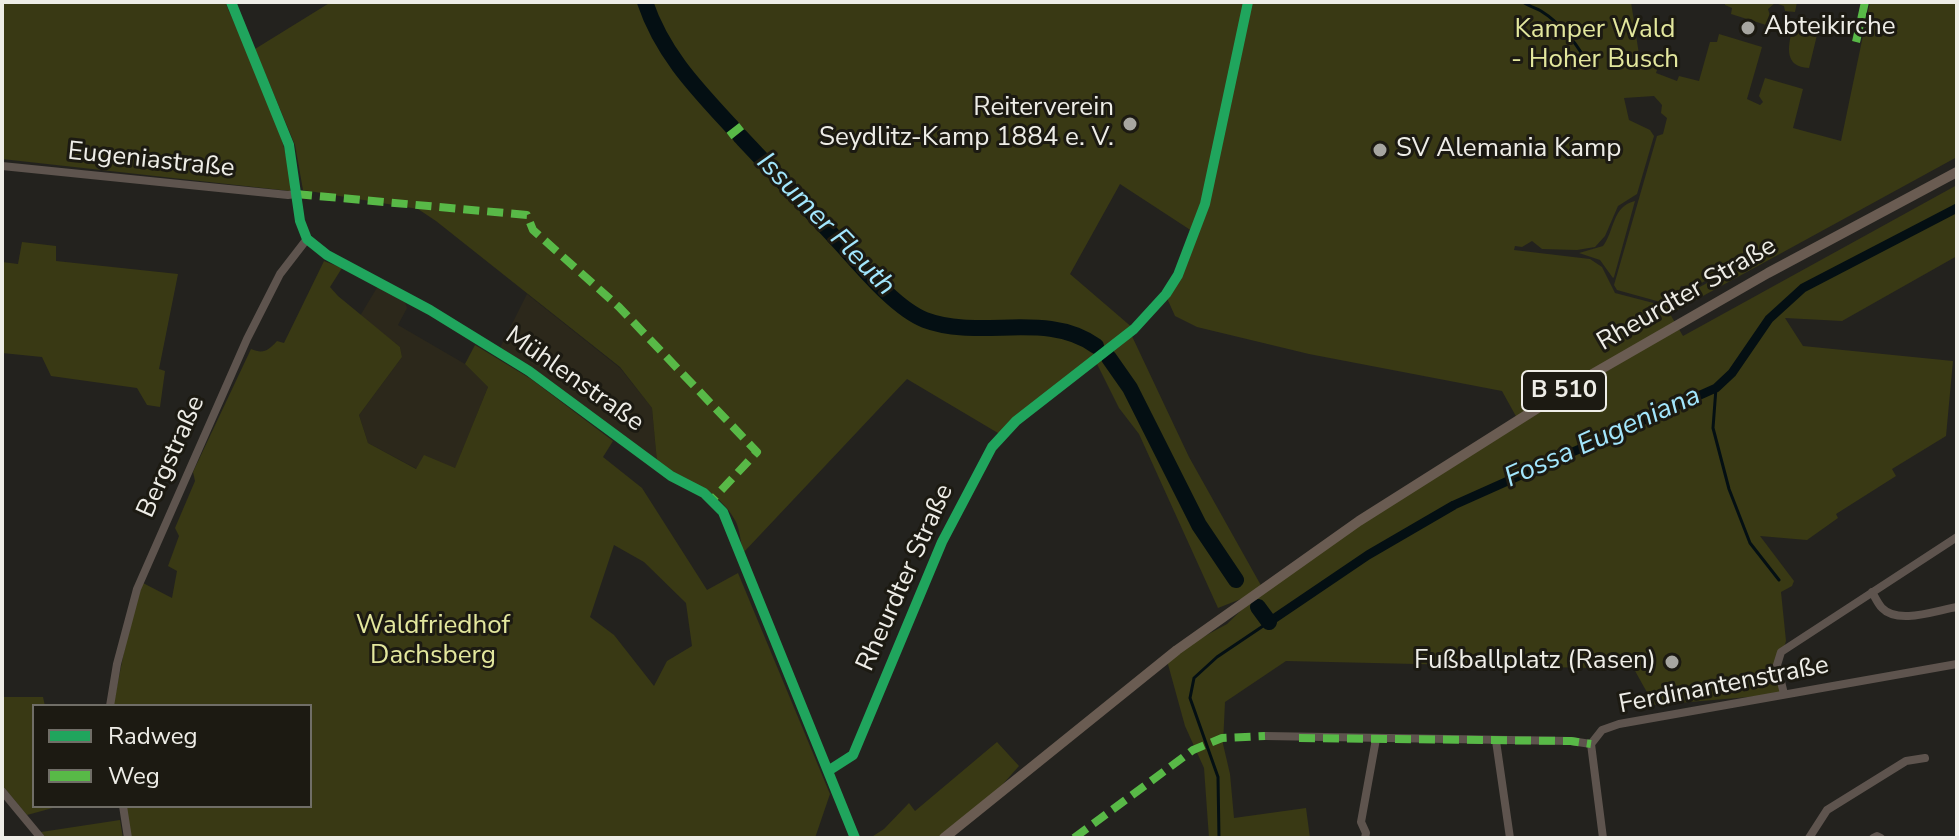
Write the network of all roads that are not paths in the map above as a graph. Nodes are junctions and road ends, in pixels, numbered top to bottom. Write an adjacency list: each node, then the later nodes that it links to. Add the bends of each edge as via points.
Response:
1 (231, 2): 5 (street, via 289,145)
2 (1248, 2): 18 (street, Rheurdter Straße, via 1205,204 1178,275 1134,329 1016,421 992,447 942,542 853,755)
3 (2, 166): 5 (street, Eugeniastraße)
4 (1957, 172): 25 (main road, Rheurdter Straße / B 510, via 1582,380 1359,521 1177,650)
5 (296, 194): 6 (street)
6 (307, 239): 12 (street, Bergstraße, via 280,274 247,339 140,583); 18 (street, Mühlenstraße, via 529,371 712,500 729,522)
7 (1957, 537): 8 (street)
8 (1872, 592): 9 (street, via 1891,615); 11 (street, via 1781,652 1777,665)
9 (1957, 607)
10 (1957, 664): 11 (street, Ferdinantenstraße)
11 (1784, 694): 16 (street, Ferdinantenstraße, via 1619,724 1602,730)
12 (110, 704)
13 (1265, 736): 14 (street, Ferdinantenstraße)
14 (1376, 739): 15 (street, Ferdinantenstraße); 26 (street, via 1361,822)
15 (1496, 741): 16 (street, Ferdinantenstraße); 27 (street)
16 (1591, 744): 28 (street)
17 (1925, 758): 21 (street, via 1906,761 1840,801)
18 (828, 771): 24 (street, Mühlenstraße)
19 (2, 791): 22 (street)
20 (123, 808): 23 (street)
21 (1814, 827): 29 (street); 30 (street)
22 (41, 838)
23 (128, 838)
24 (855, 838)
25 (944, 838)
26 (1365, 838)
27 (1510, 838)
28 (1603, 838)
29 (1809, 838)
30 (1822, 838)
31 (1873, 838): 32 (street)
32 (1881, 838)

